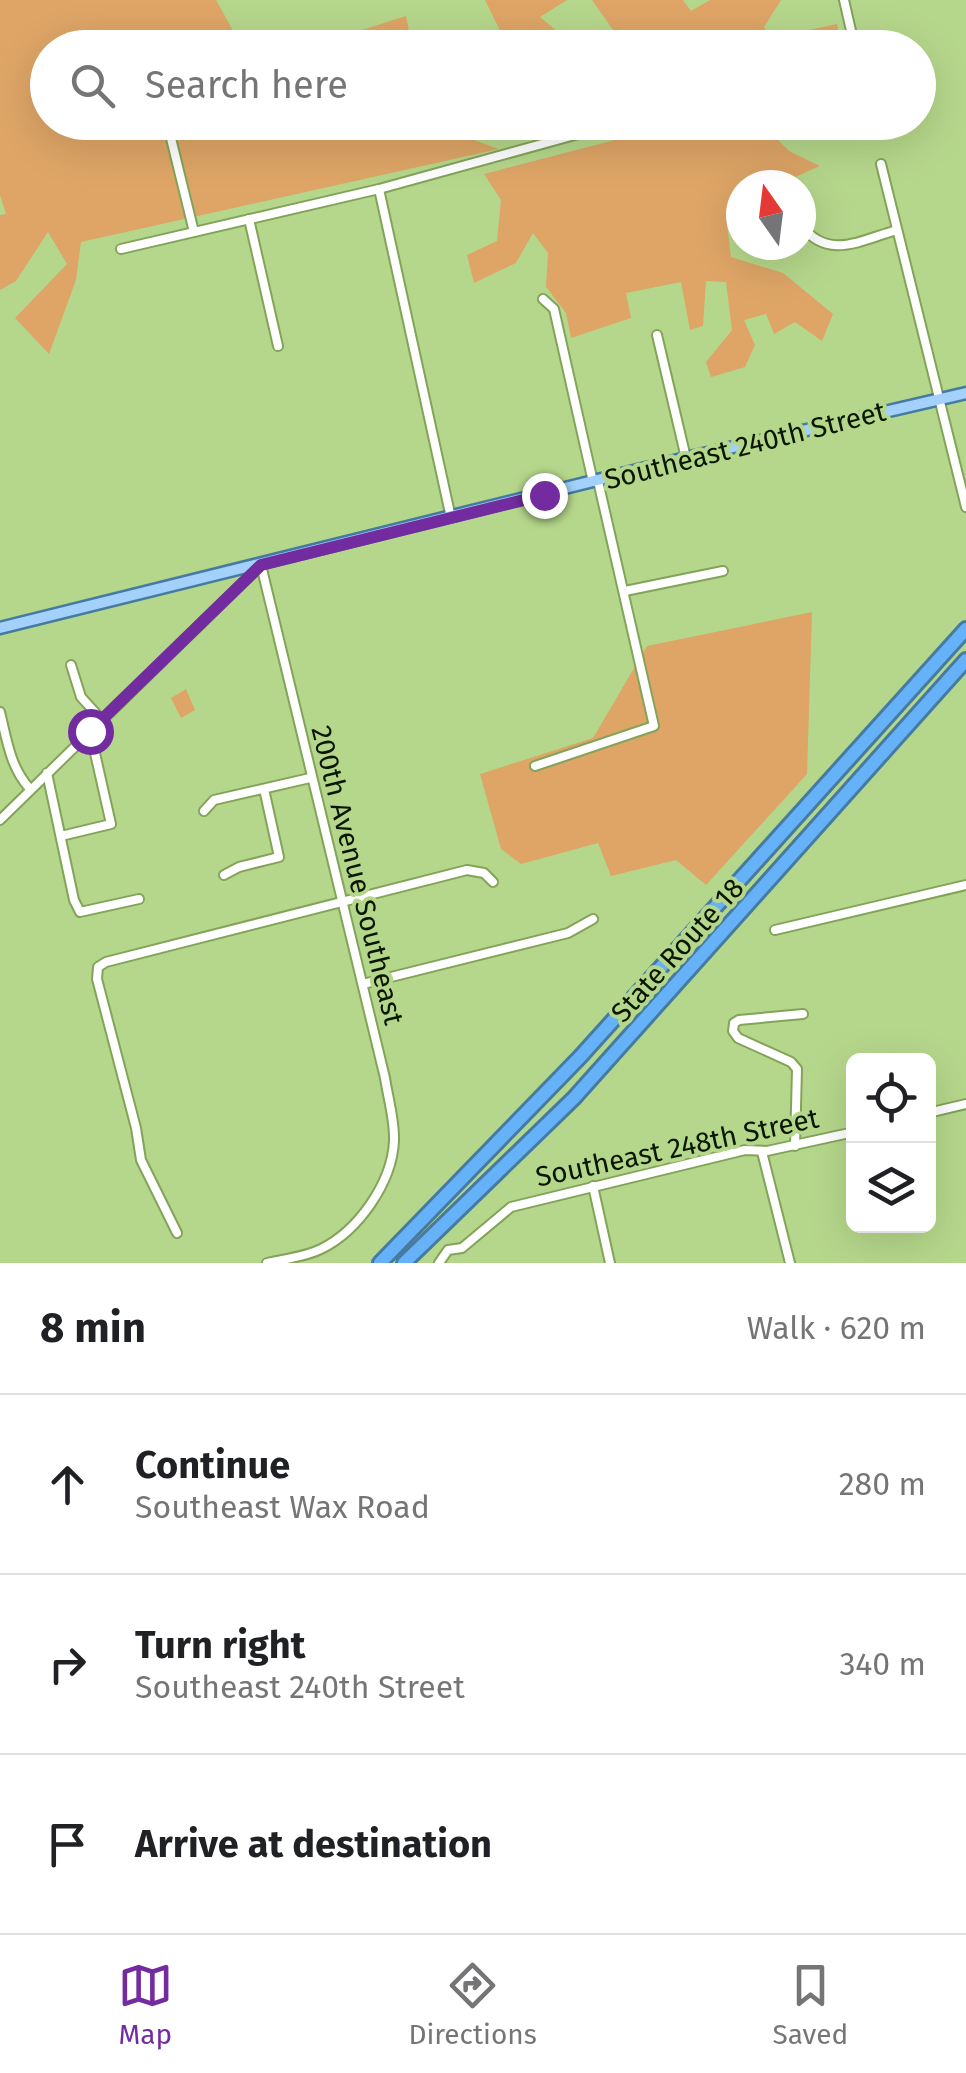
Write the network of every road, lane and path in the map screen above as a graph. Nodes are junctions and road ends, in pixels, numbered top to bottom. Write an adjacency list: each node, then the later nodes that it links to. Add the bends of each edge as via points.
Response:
1 (844, 0): 2 (street)
2 (851, 30)
3 (172, 140): 9 (street)
4 (556, 140): 6 (street)
5 (881, 164): 8 (street)
6 (378, 189): 7 (street); 20 (street)
7 (249, 219): 9 (street); 14 (street)
8 (897, 230): 10 (street, via 835,247); 16 (street)
9 (194, 232): 11 (street)
10 (816, 239)
11 (121, 248)
12 (543, 299): 18 (street, via 554,309)
13 (657, 336): 17 (street)
14 (278, 346)
15 (966, 393): 16 (main road, Southeast 240th Street)
16 (939, 399): 17 (main road, Southeast 240th Street); 19 (street)
17 (686, 458): 18 (main road, Southeast 240th Street)
18 (596, 481): 20 (main road, Southeast 240th Street); 23 (street)
19 (966, 507)
20 (451, 518): 21 (main road, Southeast 240th Street)
21 (261, 565): 24 (main road, Southeast 240th Street); 29 (street); 33 (street, 200th Avenue Southeast)
22 (723, 572): 23 (street)
23 (625, 591): 31 (street, via 654,726)
24 (0, 628)
25 (966, 629): 56 (highway, State Route 18, via 580,1057)
26 (966, 660): 57 (highway, State Route 18, via 574,1098)
27 (70, 665): 29 (street, via 84,702)
28 (0, 712): 35 (street, via 12,761)
29 (101, 719): 30 (street)
30 (90, 731): 32 (street); 38 (street, via 112,824)
31 (535, 766)
32 (46, 773): 35 (street); 38 (street)
33 (310, 778): 34 (street); 43 (street, 200th Avenue Southeast)
34 (264, 789): 36 (street, via 214,800); 39 (street, via 279,857)
35 (30, 790): 37 (street)
36 (204, 811)
37 (0, 820)
38 (62, 836): 42 (street, via 80,912)
39 (224, 876)
40 (492, 882): 43 (street, via 468,870)
41 (966, 885): 45 (street)
42 (138, 899)
43 (343, 900): 46 (street, 200th Avenue Southeast); 54 (street, via 98,967 141,1160)
44 (593, 919): 46 (street, via 568,933)
45 (775, 930)
46 (363, 984): 55 (street, 200th Avenue Southeast, via 386,1078 394,1141 388,1168 377,1195 350,1228 321,1249)
47 (802, 1014): 51 (street, via 739,1020 733,1031 797,1069)
48 (966, 1104): 49 (street)
49 (936, 1110)
50 (846, 1134): 51 (street, Southeast 248th Street)
51 (795, 1146): 52 (street, Southeast 248th Street)
52 (762, 1152): 53 (street, Southeast 248th Street, via 746,1150); 60 (street)
53 (593, 1186): 58 (street, Southeast 248th Street, via 511,1206); 59 (street)
54 (177, 1234)
55 (267, 1263)
56 (380, 1263)
57 (404, 1263)
58 (439, 1263)
59 (610, 1263)
60 (790, 1263)

